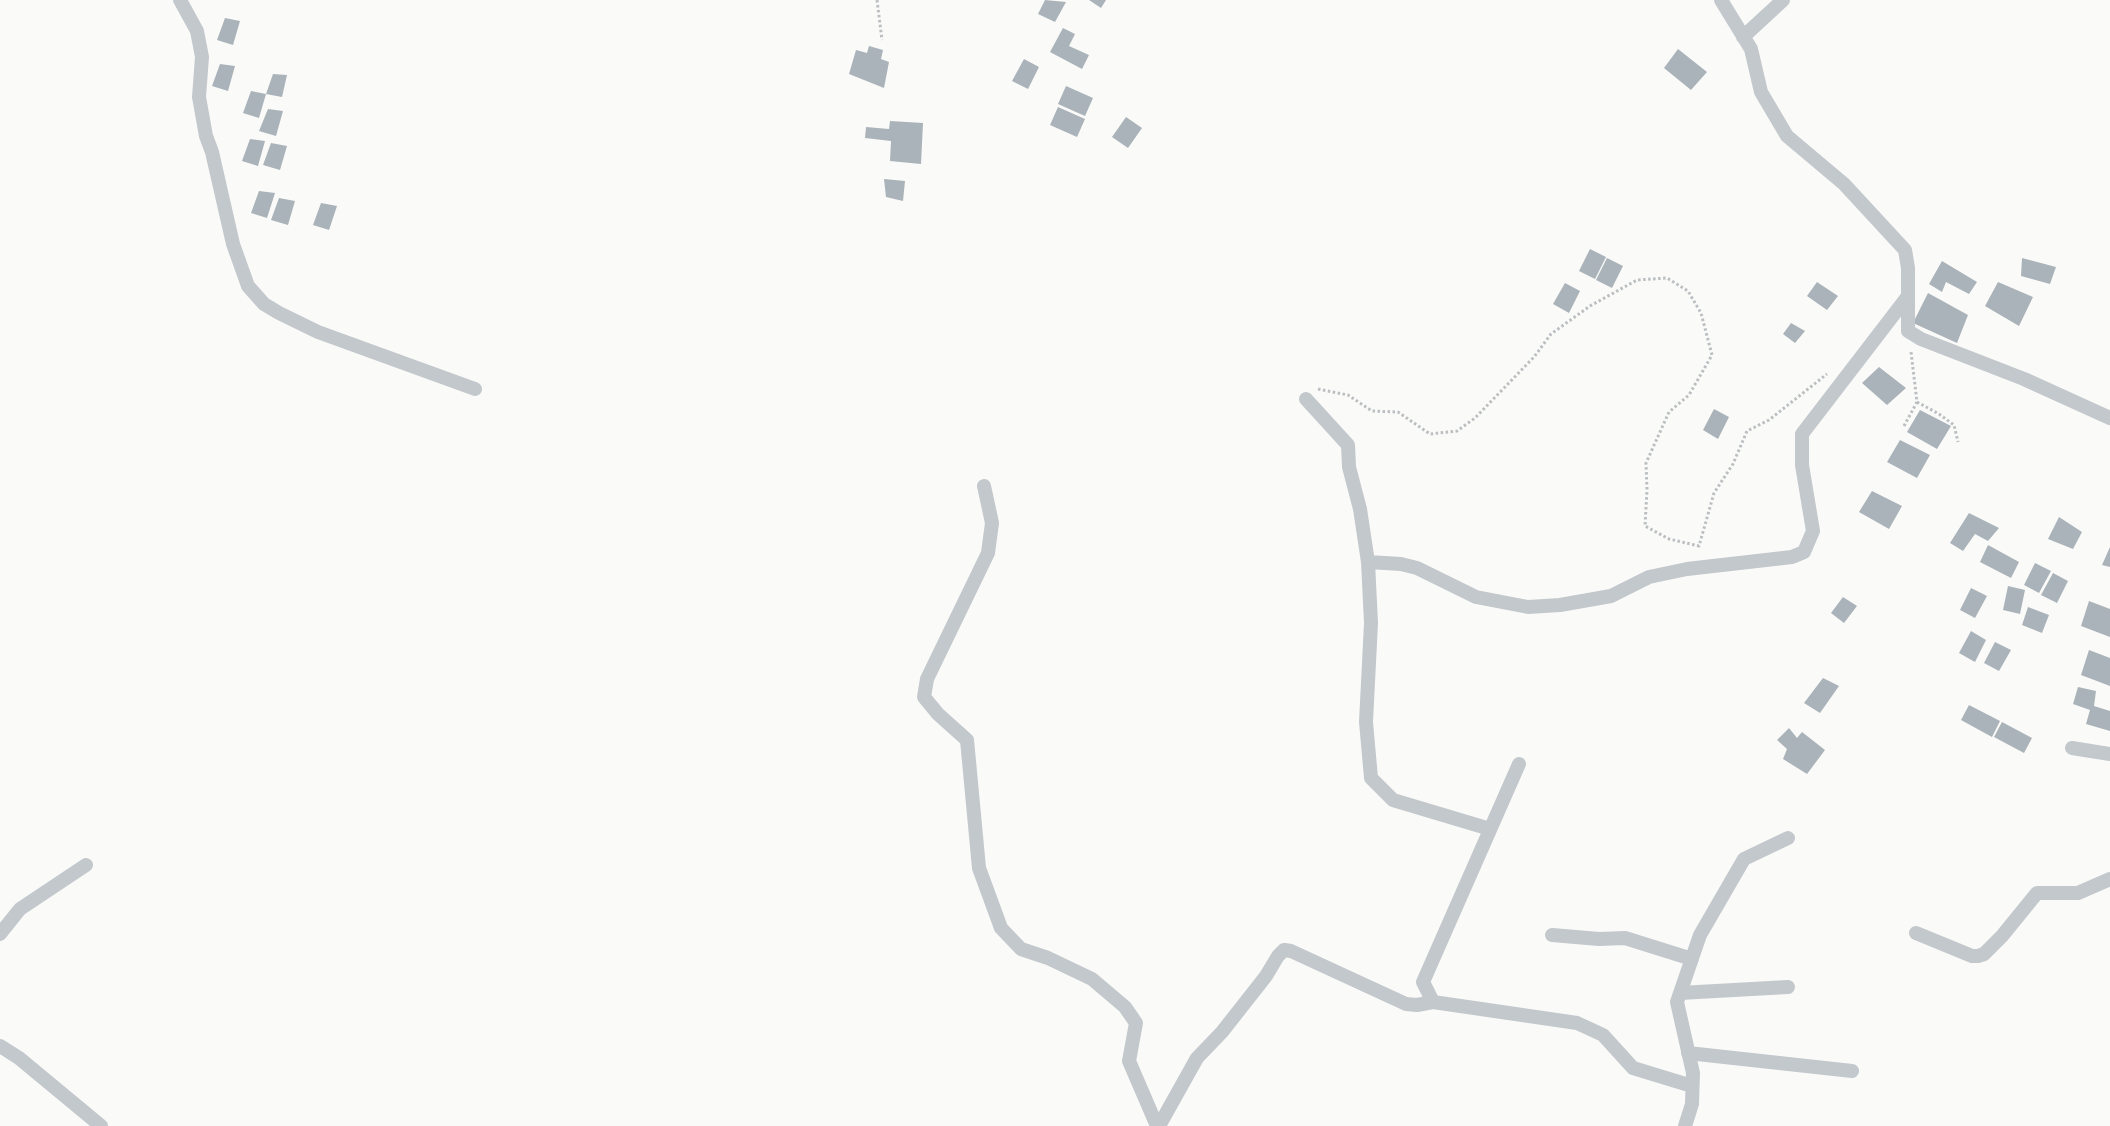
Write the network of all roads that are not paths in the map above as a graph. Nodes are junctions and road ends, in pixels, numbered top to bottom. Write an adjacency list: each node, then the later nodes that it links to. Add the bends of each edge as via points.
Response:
1 (180, 0): 6 (street, via 196,31 202,57 199,97 206,136 233,244 248,286 264,304 279,314 318,332)
2 (1721, 0): 4 (street)
3 (1783, 0): 4 (street)
4 (1743, 37): 5 (street, via 1751,49 1761,92 1787,136 1844,184 1905,250)
5 (1908, 296): 8 (street, via 1908,331 1921,339 2024,379); 10 (street, via 1802,434 1802,465 1813,531 1804,552 1687,569 1649,578 1611,596 1528,607 1476,597 1417,568)
6 (475, 389)
7 (1306, 399): 10 (street, via 1348,444 1349,467 1360,509)
8 (2110, 418)
9 (984, 486): 30 (street, via 992,523 988,553 927,679 924,697 967,740 979,868 1001,928 1021,949 1092,979 1125,1007 1136,1023 1129,1061)
10 (1368, 562): 14 (street, via 1371,623 1366,722 1371,778 1392,800)
11 (2072, 748): 12 (street)
12 (2110, 754)
13 (1519, 764): 14 (street)
14 (1490, 829): 24 (street, via 1423,982)
15 (1788, 838): 21 (street, via 1744,859 1700,935)
16 (86, 865): 19 (street, via 20,909)
17 (2110, 879): 18 (street, via 2078,893 2037,893 2002,936 1978,956)
18 (1916, 933)
19 (0, 934)
20 (1552, 935): 21 (street, via 1625,938)
21 (1692, 959): 23 (street)
22 (1788, 988): 23 (street)
23 (1680, 993): 26 (street, via 1678,1002)
24 (1433, 1002): 28 (street, via 1577,1023 1603,1035 1633,1068); 30 (street, via 1406,1004 1284,950 1222,1032 1196,1058)
25 (0, 1046): 29 (street)
26 (1688, 1053): 27 (street); 28 (street)
27 (1852, 1072)
28 (1692, 1086): 31 (street, via 1692,1104)
29 (101, 1126)
30 (1158, 1126)
31 (1685, 1126)

